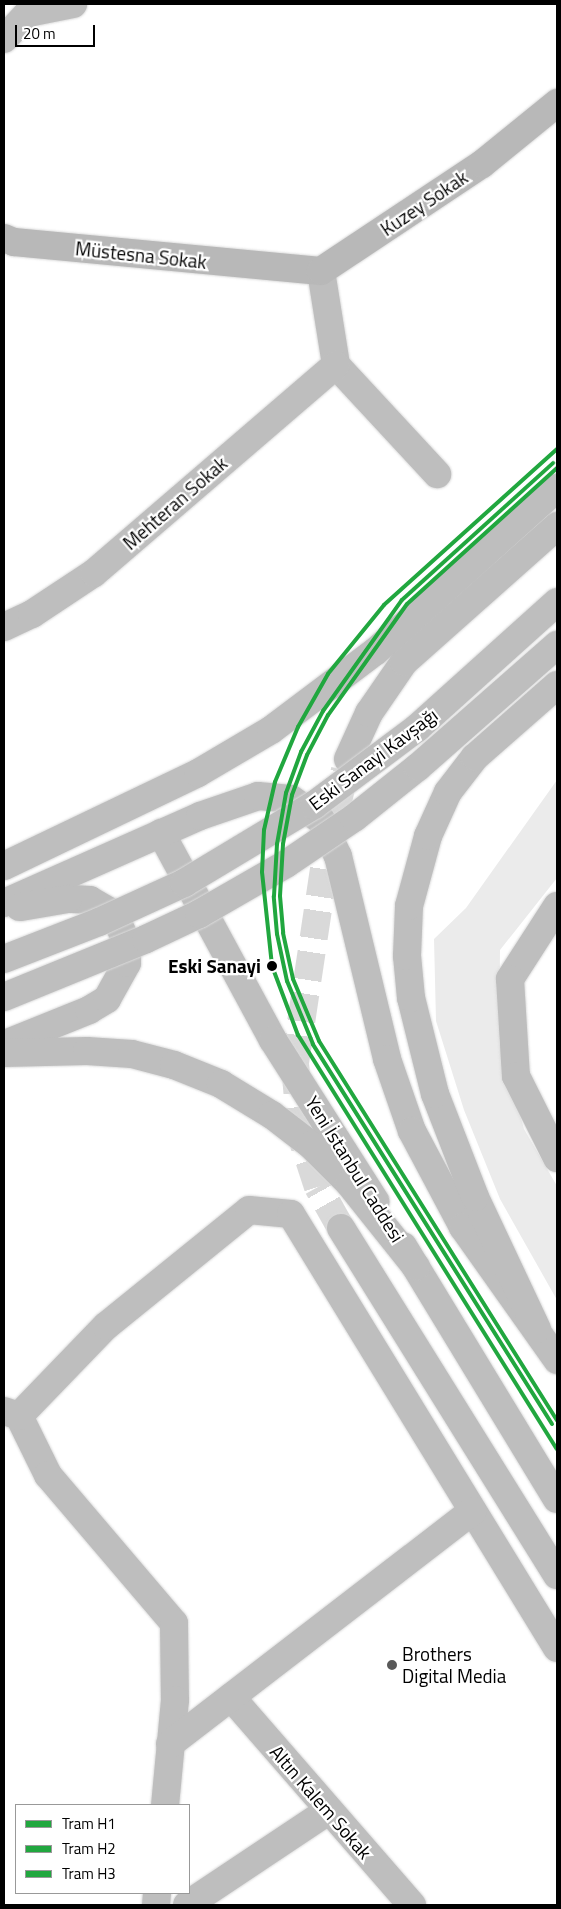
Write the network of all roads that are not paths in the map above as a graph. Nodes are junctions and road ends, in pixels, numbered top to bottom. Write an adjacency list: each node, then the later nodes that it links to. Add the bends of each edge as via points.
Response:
1 (73, 4): 2 (main road)
2 (23, 8): 3 (main road)
3 (4, 39)
4 (557, 103): 6 (street, Kuzey Sokak, via 482,164)
5 (4, 238): 6 (street, Müstesna Sokak, via 14,242)
6 (321, 271): 7 (main road)
7 (336, 365): 8 (main road); 12 (main road, Mehteran Sokak, via 94,573 32,614)
8 (436, 474)
9 (557, 488): 17 (main road, via 376,652 271,730 198,773)
10 (557, 526): 15 (main road, via 404,662 369,713)
11 (557, 602): 21 (main road, Eski Sanayi Kavşağı, bridge, via 417,728 314,805 184,883 99,922)
12 (4, 627)
13 (557, 645): 22 (main road, Eski Sanayi Kavşağı, bridge, via 418,767 354,818 286,864 229,898 146,939)
14 (557, 685): 28 (main road, via 475,757 448,792 428,836 408,906 411,998 435,1094 475,1197)
15 (348, 759)
16 (161, 833): 18 (main road); 27 (main road, Yeni İstanbul Caddesi, via 274,1040); 28 (main road, via 221,807 258,796 291,799 321,820 338,856 387,1060 412,1130 463,1227)
17 (4, 866)
18 (4, 903)
19 (557, 906): 25 (main road, via 510,979 516,1076)
20 (4, 910): 23 (main road, via 68,899 90,900 109,911 119,925 126,943 127,963 107,999 90,1010)
21 (4, 959)
22 (4, 997)
23 (4, 1044)
24 (4, 1053): 27 (main road, via 87,1051 132,1054 174,1065 221,1084 279,1120 311,1145 349,1183)
25 (557, 1158)
26 (341, 1228): 33 (main road)
27 (416, 1267): 31 (main road, Yeni İstanbul Caddesi)
28 (537, 1329): 29 (main road)
29 (557, 1360)
30 (11, 1414): 32 (main road, via 106,1326 249,1210 291,1214); 36 (main road, via 48,1475 174,1623 175,1700)
31 (557, 1499)
32 (473, 1511): 34 (main road); 35 (main road)
33 (557, 1575)
34 (557, 1648)
35 (232, 1697): 36 (main road); 38 (main road, Altın Kalem Sokak)
36 (170, 1744): 37 (main road)
37 (165, 1804)
38 (328, 1810): 39 (main road); 40 (main road, Altın Kalem Sokak)
39 (187, 1905)
40 (412, 1905)

